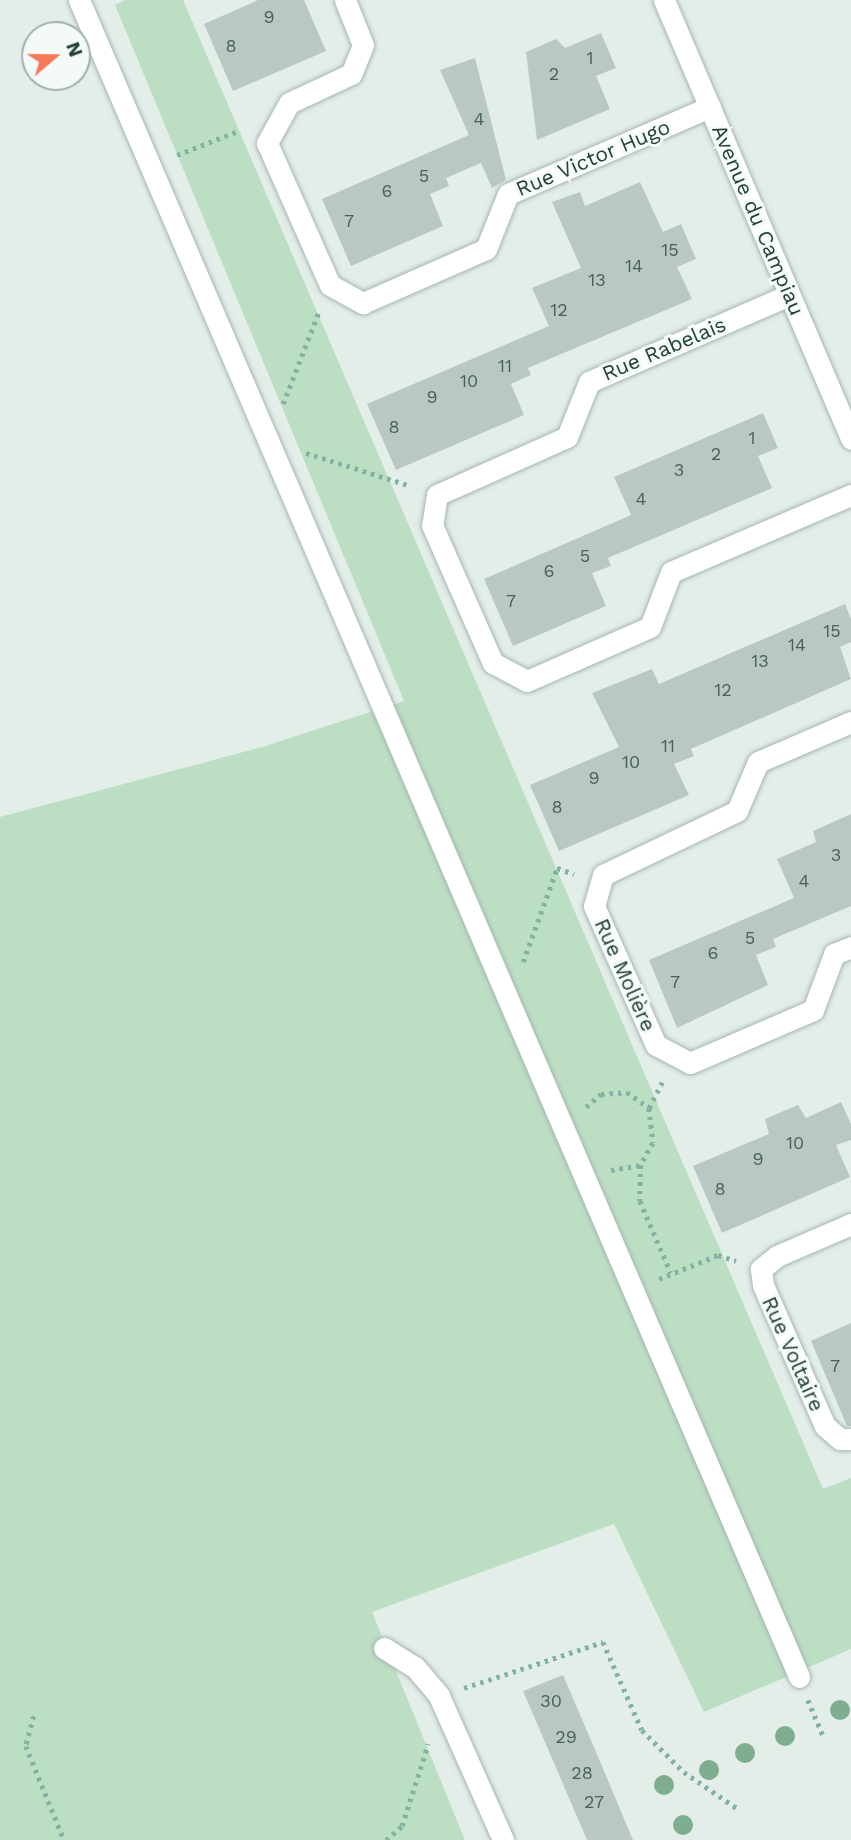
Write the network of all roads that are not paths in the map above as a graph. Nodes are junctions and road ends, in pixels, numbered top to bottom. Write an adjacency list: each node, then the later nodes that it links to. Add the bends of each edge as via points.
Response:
1 (79, 0): 13 (street)
2 (345, 0): 4 (street, Rue Victor Hugo, via 363,45 352,74 289,103 267,143 330,285 363,303 486,249 508,194)
3 (664, 0): 4 (street, Avenue du Campiau)
4 (710, 107): 5 (street, Avenue du Campiau)
5 (789, 295): 6 (street, Avenue du Campiau); 7 (street, Rue Rabelais, via 589,382 567,437 437,495 432,525 493,663 527,681 650,628 671,572)
6 (851, 439)
7 (851, 495)
8 (851, 722): 9 (street, Rue Molière, via 758,762 737,811 603,875 594,906 656,1045 690,1063 813,1010 834,954)
9 (851, 947)
10 (851, 1224): 11 (street, Rue Voltaire, via 777,1256 761,1269 763,1285 825,1426 840,1439)
11 (851, 1439)
12 (384, 1648): 14 (street, via 415,1667 439,1696)
13 (799, 1677)
14 (503, 1840)

